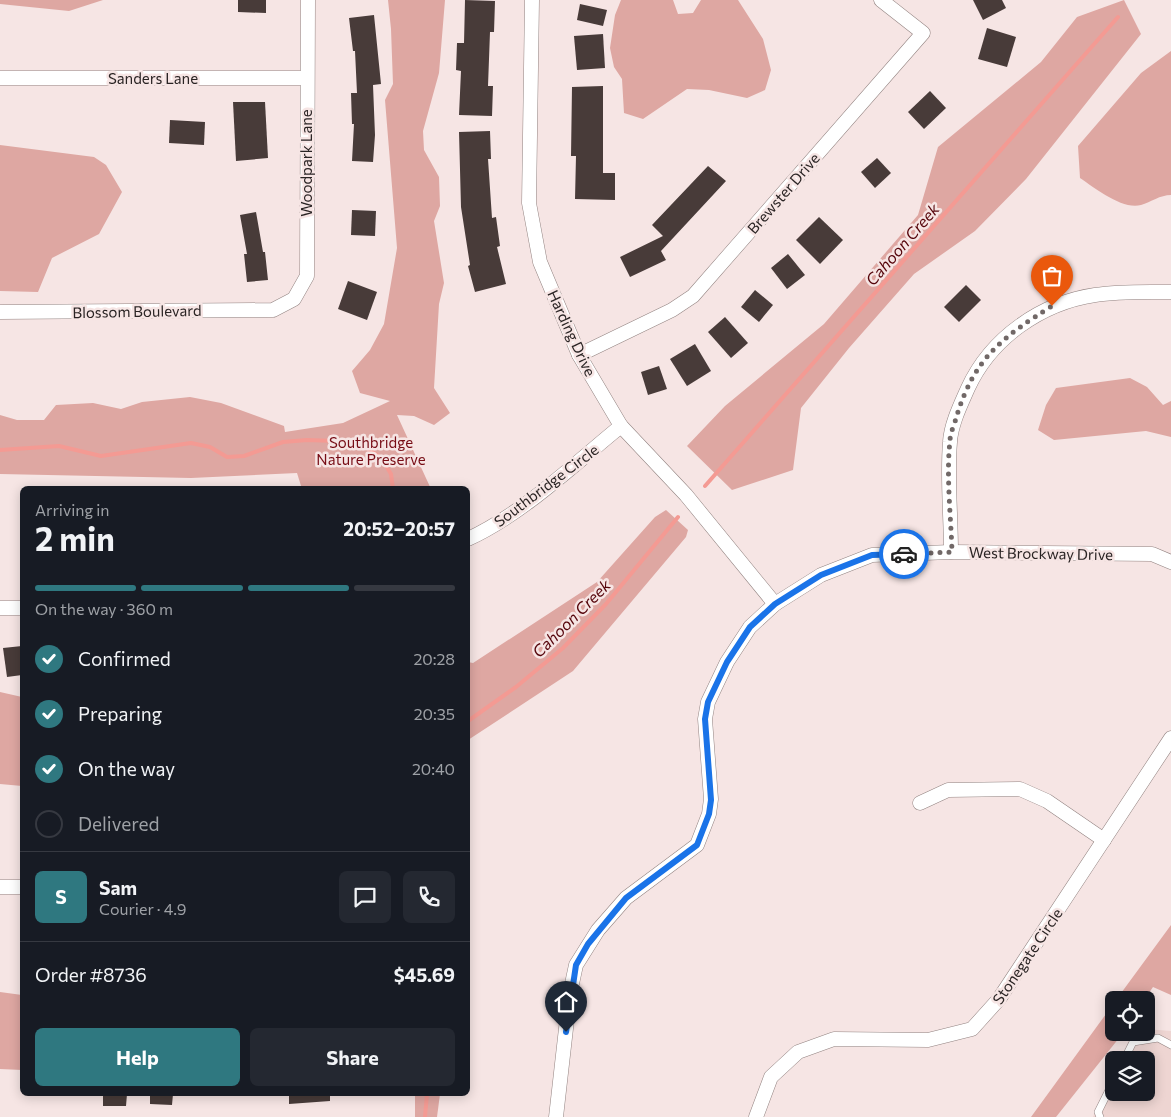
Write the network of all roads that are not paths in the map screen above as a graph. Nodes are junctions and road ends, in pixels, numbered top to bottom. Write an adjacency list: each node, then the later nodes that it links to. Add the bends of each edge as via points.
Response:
1 (308, 0): 5 (street, Woodpark Lane)
2 (532, 0): 9 (street, Harding Drive, via 529,203 540,262)
3 (881, 0): 9 (street, Brewster Drive, via 923,33 693,296 672,310)
4 (0, 78): 5 (street, Sanders Lane)
5 (306, 78): 7 (street, Woodpark Lane, via 307,276 294,299)
6 (1171, 292): 12 (street, via 1095,295 1052,306 1013,330 990,353 974,374 950,440)
7 (273, 310): 8 (street, Blossom Boulevard)
8 (0, 312)
9 (579, 355): 10 (street, Harding Drive)
10 (621, 426): 11 (street, Southbridge Circle, via 535,496); 14 (street, Harding Drive, via 686,495)
11 (470, 538)
12 (952, 552): 13 (street, West Brockway Drive, via 1152,554); 14 (street, West Brockway Drive, via 872,555 821,575)
13 (1171, 562)
14 (775, 604): 25 (street, West Brockway Drive, via 750,627 727,662 708,702 705,719 711,800 697,845 626,898 598,930 576,965)
15 (0, 608): 16 (street)
16 (20, 608)
17 (1171, 738): 19 (street)
18 (920, 803): 19 (street, via 948,790 1020,789 1047,801)
19 (1104, 840): 26 (street, Stonegate Circle, via 1000,999 972,1029 928,1040 834,1039 798,1052 770,1077)
20 (0, 887): 21 (street)
21 (20, 887)
22 (1171, 1045): 23 (lane, via 1158,1038 1133,1042)
23 (1128, 1051)
24 (1105, 1098): 27 (lane, via 1098,1112)
25 (556, 1117)
26 (756, 1117)
27 (1100, 1117)

